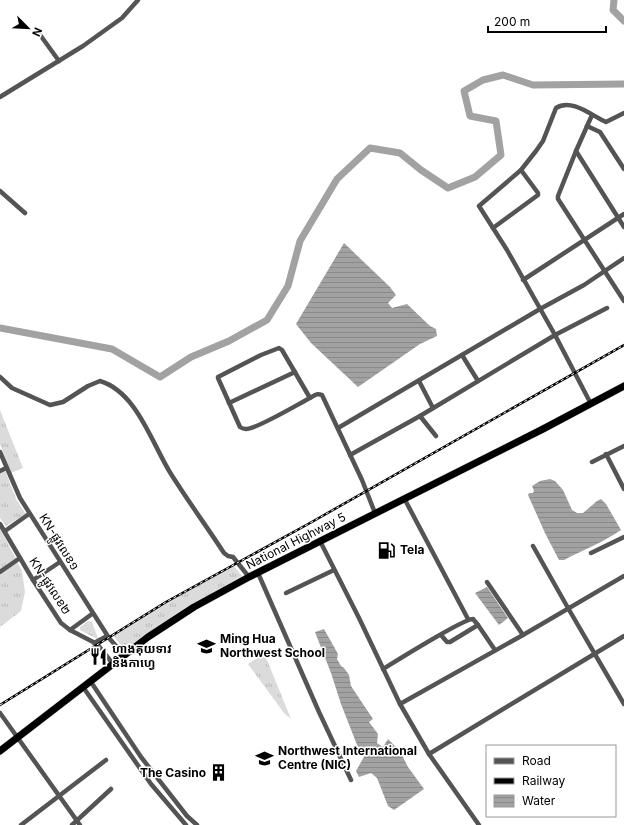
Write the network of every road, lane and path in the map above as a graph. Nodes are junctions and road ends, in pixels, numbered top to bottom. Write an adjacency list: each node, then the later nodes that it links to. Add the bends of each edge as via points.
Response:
1 (138, 0): 3 (street, via 122,18)
2 (38, 32): 3 (street)
3 (59, 61): 4 (street)
4 (0, 97)
5 (624, 113): 6 (street, via 606,122)
6 (592, 115): 7 (street); 10 (street, via 572,106 560,105 556,108 544,141)
7 (587, 126): 8 (street); 9 (street, via 600,132)
8 (576, 150): 14 (street); 17 (street, via 558,199)
9 (624, 169)
10 (521, 170): 16 (street, via 479,206); 16 (street, via 538,195)
11 (0, 191): 12 (street)
12 (25, 213)
13 (624, 214): 14 (street)
14 (618, 218): 15 (street); 17 (street)
15 (624, 227)
16 (493, 228): 20 (street)
17 (584, 240): 19 (street); 20 (street)
18 (624, 258): 19 (street)
19 (605, 272): 21 (street); 23 (street)
20 (523, 280): 23 (street)
21 (624, 302)
22 (607, 308): 24 (street)
23 (540, 309): 24 (street); 25 (street)
24 (555, 335): 29 (street); 33 (street)
25 (462, 355): 28 (street); 29 (street)
26 (295, 372): 31 (street); 32 (street); 32 (street, via 279,348 261,355 218,377)
27 (0, 377): 61 (street, via 12,388 50,405 63,402 100,381 123,395 142,420 171,474 224,553 233,557)
28 (418, 381): 34 (street); 36 (street)
29 (478, 381): 34 (street)
30 (624, 386): 33 (highway, National Highway 5)
31 (310, 398): 32 (street, via 247,430 240,427); 36 (street, via 322,395)
32 (229, 403)
33 (591, 404): 46 (highway, National Highway 5)
34 (433, 408): 35 (street)
35 (420, 416): 37 (street); 41 (street)
36 (338, 428): 41 (street)
37 (436, 436)
38 (624, 446): 40 (street)
39 (0, 452): 43 (street, KN-ផ្លូវលេខ១)
40 (606, 454): 42 (street); 45 (street)
41 (350, 455): 47 (street)
42 (592, 462)
43 (6, 468): 44 (street); 48 (street, KN-ផ្លូវលេខ១)
44 (0, 470)
45 (624, 488)
46 (404, 498): 47 (highway, National Highway 5); 67 (street)
47 (375, 513): 52 (highway, National Highway 5)
48 (29, 514): 50 (street); 56 (street, KN-ផ្លូវលេខ១)
49 (0, 524): 50 (street, KN-ផ្លូវលេខ២)
50 (5, 531): 55 (street, KN-ផ្លូវលេខ២)
51 (624, 537): 54 (street)
52 (320, 541): 57 (street); 59 (highway, National Highway 5)
53 (533, 546): 65 (street)
54 (591, 553)
55 (20, 558): 58 (street); 62 (street, KN-ផ្លូវលេខ២)
56 (60, 562): 62 (street); 66 (street, KN-ផ្លូវលេខ១)
57 (334, 570): 64 (street); 79 (street)
58 (0, 572)
59 (258, 573): 61 (highway, National Highway 5); 89 (street)
60 (624, 576): 65 (street)
61 (249, 577): 77 (highway, National Highway 5, via 178,617)
62 (33, 580): 69 (street, KN-ផ្លូវលេខ២, via 60,623)
63 (487, 582): 71 (street)
64 (286, 593)
65 (568, 608): 71 (street); 76 (street)
66 (92, 614): 69 (street); 73 (street, KN-ផ្លូវលេខ១)
67 (468, 620): 68 (street, via 473,619); 70 (street)
68 (478, 625): 70 (street, via 450,642); 75 (street)
69 (70, 630): 74 (street, KN-ផ្លូវលេខ២)
70 (441, 635): 79 (street)
71 (523, 635): 75 (street)
72 (624, 636): 76 (street)
73 (108, 637): 74 (street); 77 (street, KN-ផ្លូវលេខ១)
74 (96, 644): 78 (street)
75 (495, 650): 82 (street)
76 (594, 654): 83 (street); 87 (street)
77 (124, 655): 78 (highway, National Highway 5)
78 (113, 664): 80 (highway, National Highway 5)
79 (383, 669): 82 (street)
80 (91, 682): 81 (highway, National Highway 5); 96 (street, via 141,757)
81 (83, 687): 85 (highway, National Highway 5); 95 (street, via 151,784)
82 (400, 704): 87 (street)
83 (624, 704)
84 (0, 713): 85 (street)
85 (17, 738): 86 (highway, National Highway 5); 91 (street)
86 (0, 751)
87 (429, 754): 97 (street)
88 (106, 760): 91 (street)
89 (351, 780)
90 (111, 789): 92 (street)
91 (58, 796): 92 (street); 93 (street)
92 (78, 823): 94 (street)
93 (21, 825)
94 (72, 825)
95 (186, 825)
96 (197, 825)
97 (479, 825)

